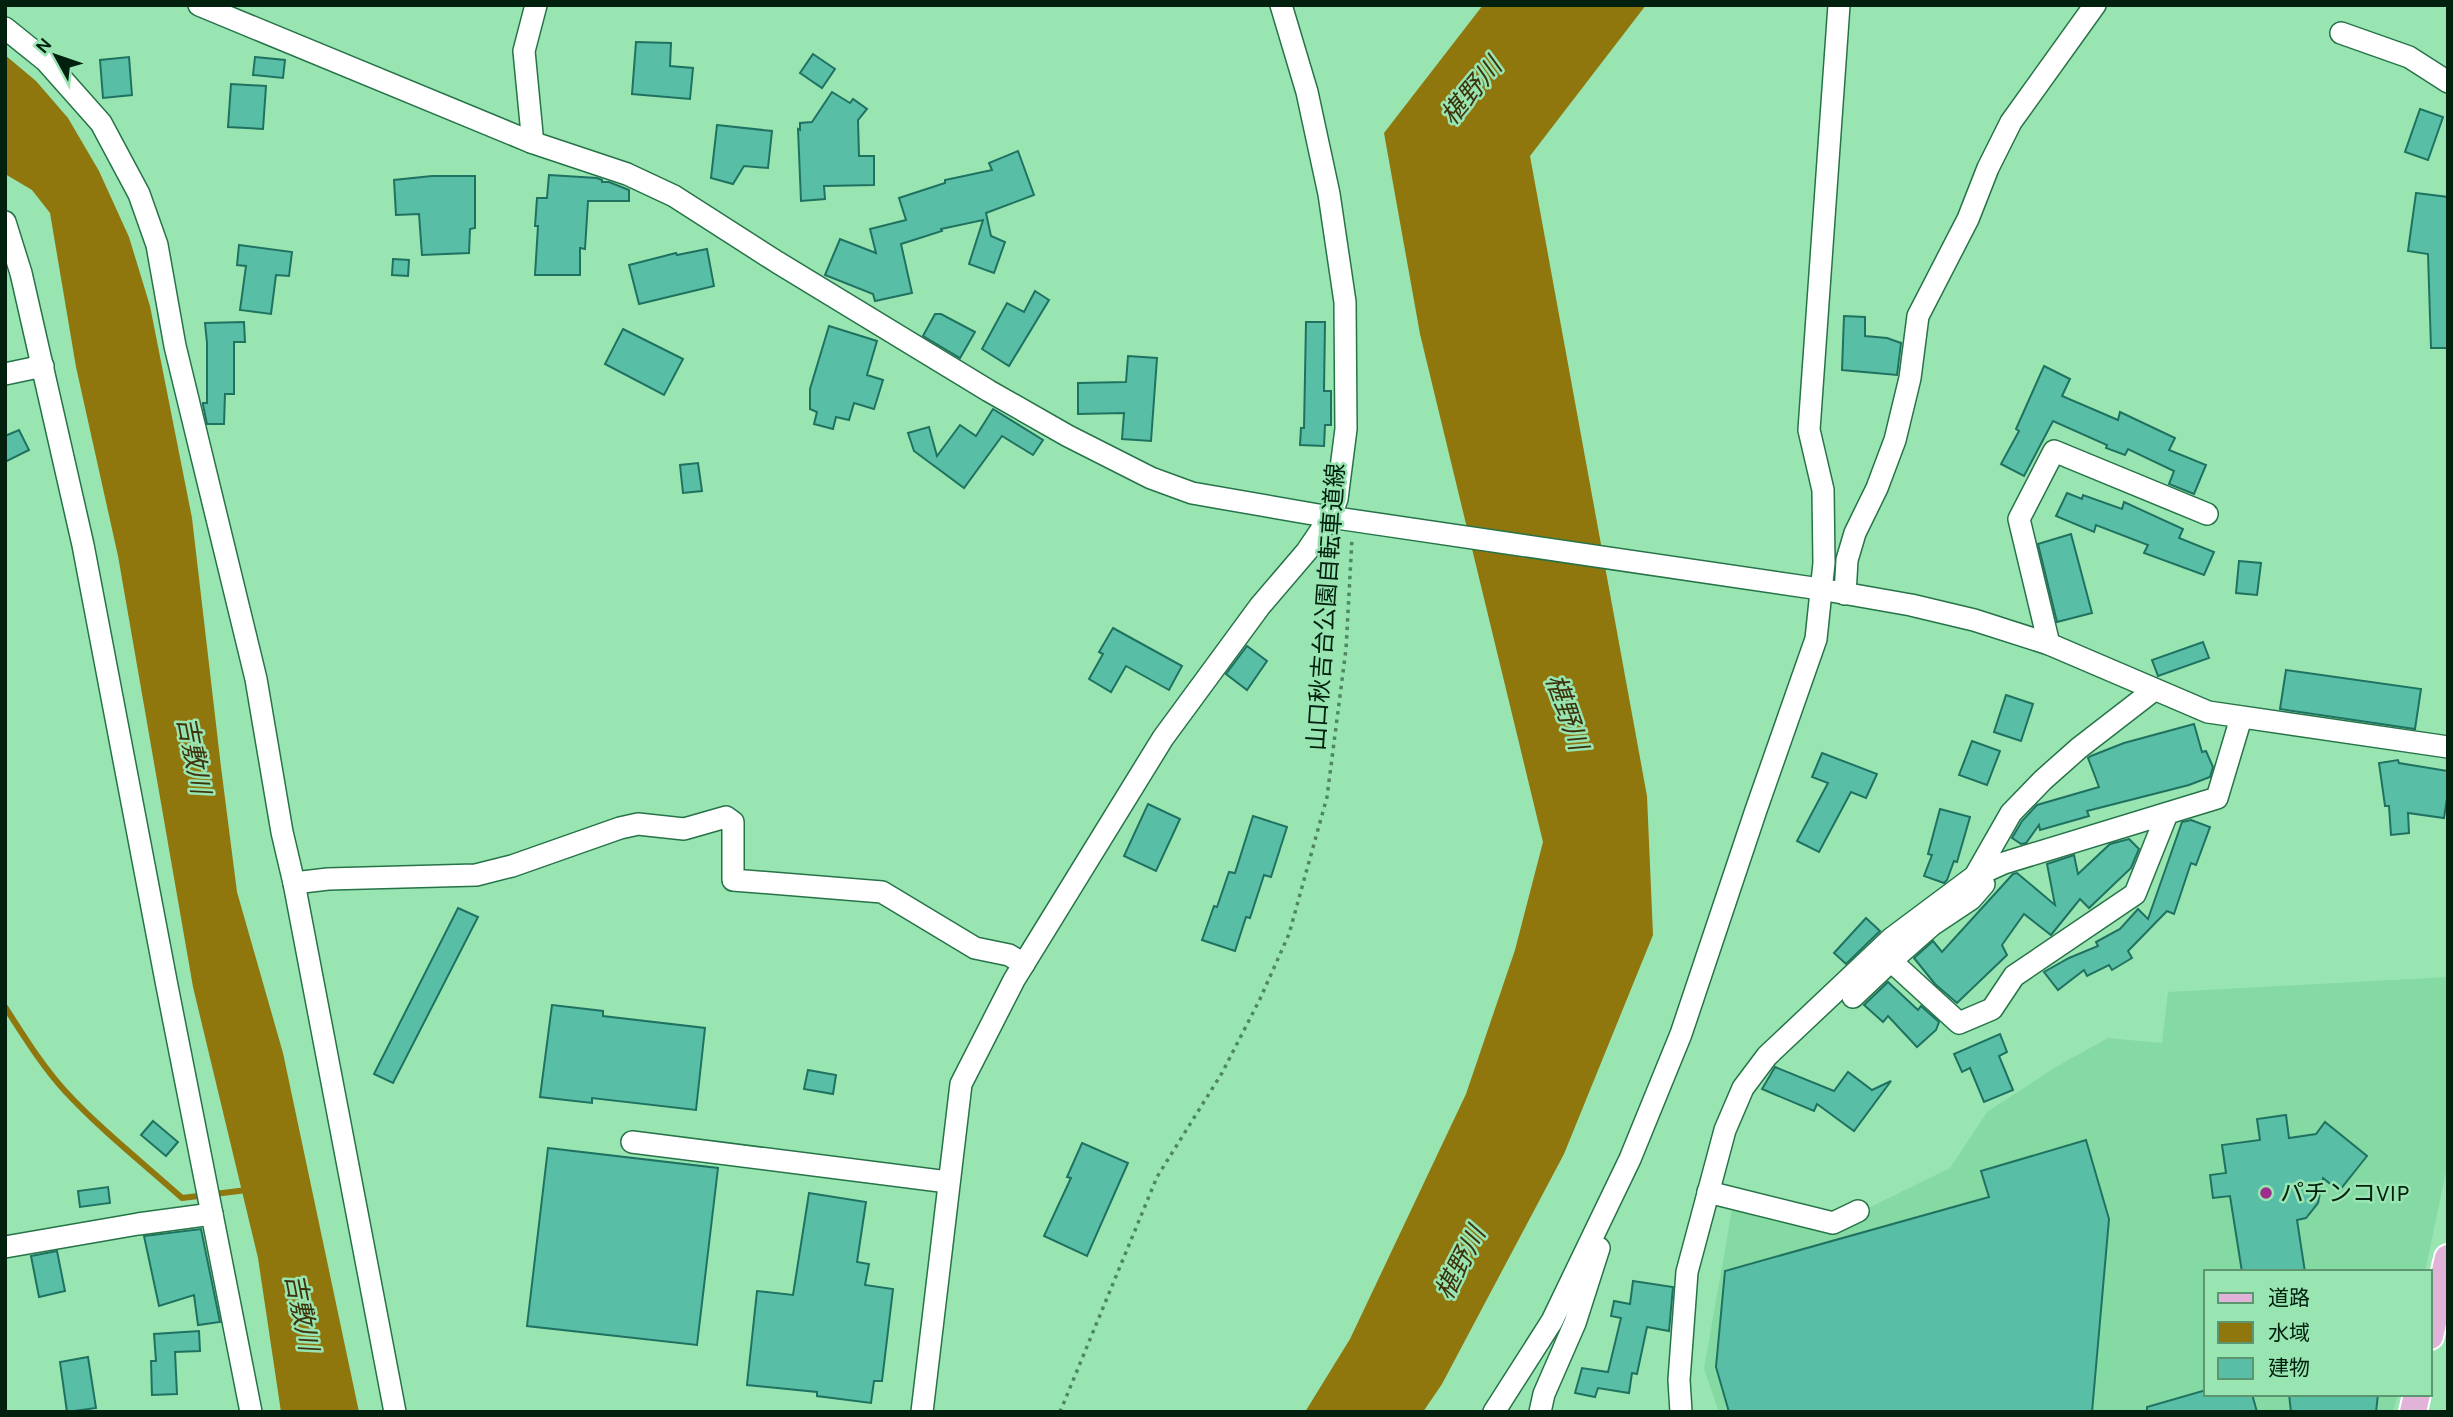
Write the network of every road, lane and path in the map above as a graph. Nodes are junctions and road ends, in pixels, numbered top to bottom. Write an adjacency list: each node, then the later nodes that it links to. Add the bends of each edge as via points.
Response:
1 (200, 5): 9 (street)
2 (536, 5): 9 (street, via 524,51)
3 (1281, 5): 14 (street, via 1307,92 1329,194 1345,302 1346,429 1337,499)
4 (1839, 5): 16 (street, via 1809,430 1823,489)
5 (2095, 5): 17 (street, via 2011,122 1918,316 1895,440 1855,533 1847,560)
6 (5, 28): 24 (street, via 46,61 101,123 139,194 157,244 176,346 256,679)
7 (2341, 33): 8 (street, via 2409,57)
8 (2448, 82)
9 (531, 142): 14 (street, via 627,174 674,196 989,391 1151,478 1192,493)
10 (5, 222): 11 (street)
11 (43, 366): 12 (street); 32 (street, via 83,545)
12 (5, 373)
13 (2207, 514): 18 (street, via 2054,451 2019,519)
14 (1330, 517): 15 (street); 26 (street, via 1163,738)
15 (1353, 520): 16 (street); 40 (path, 山口秋吉台公園自転車道線, via 1346,649 1327,797 1289,934 1222,1073 1157,1177)
16 (1820, 589): 17 (street); 30 (street, via 1816,639 1681,1034)
17 (1845, 594): 18 (street, via 1974,620)
18 (2049, 644): 19 (street)
19 (2154, 690): 20 (street, via 2208,712); 23 (street, via 2042,780 2011,813)
20 (2241, 718): 21 (street); 22 (street, via 2217,798)
21 (2448, 747)
22 (2167, 814): 23 (street); 25 (street, via 2135,894 2014,976 1992,1009 1959,1023)
23 (1975, 876): 25 (street, via 1984,884 1971,899); 31 (street, via 1892,938 1766,1056 1743,1088 1729,1120)
24 (295, 883): 26 (street, via 476,875 620,828 638,824 684,829 726,817 733,822 733,880 882,892 975,948 1009,955); 38 (street)
25 (1891, 961): 27 (street)
26 (1019, 972): 29 (street, via 961,1084)
27 (1853, 997)
28 (632, 1142): 29 (street)
29 (948, 1182): 39 (street)
30 (1616, 1189): 41 (street, via 1552,1321); 42 (street, via 1576,1323)
31 (1708, 1192): 33 (street, via 1833,1223); 43 (street, via 1688,1272 1679,1380)
32 (212, 1211): 34 (street); 37 (street)
33 (1858, 1211)
34 (5, 1247)
35 (2448, 1258): 36 (main road)
36 (2432, 1327)
37 (251, 1412)
38 (395, 1412)
39 (922, 1412)
40 (1059, 1412)
41 (1494, 1412)
42 (1540, 1412)
43 (1681, 1412)

